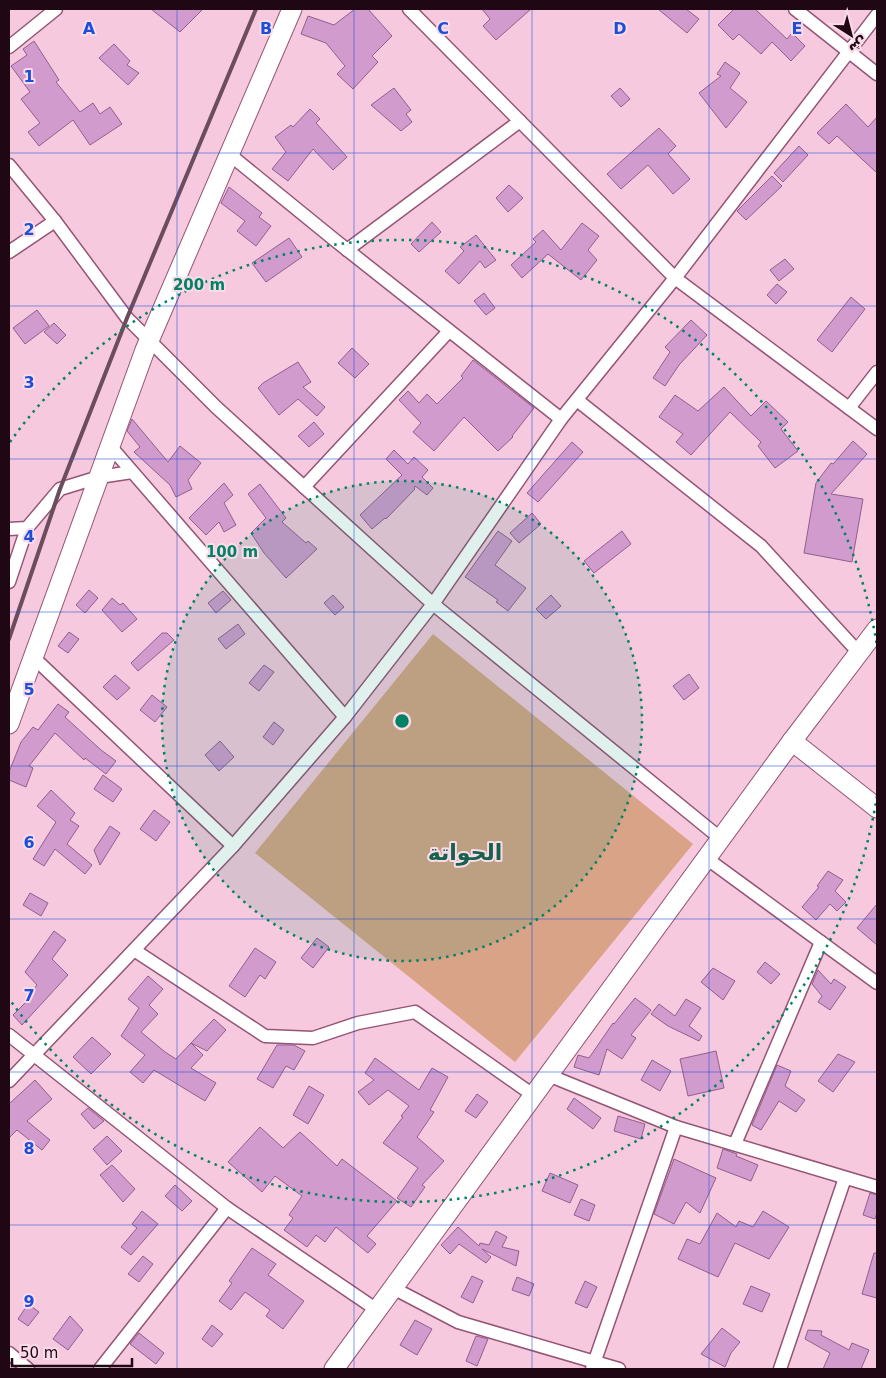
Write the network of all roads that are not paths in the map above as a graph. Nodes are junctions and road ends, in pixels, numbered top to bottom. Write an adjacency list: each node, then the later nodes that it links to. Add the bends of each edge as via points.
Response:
1 (56, 9): 6 (street)
2 (292, 9): 10 (street)
3 (409, 9): 9 (street)
4 (795, 9): 7 (street)
5 (877, 15): 7 (street)
6 (9, 47)
7 (849, 51): 8 (street); 15 (street)
8 (877, 74)
9 (520, 121): 13 (street); 15 (street)
10 (229, 154): 13 (street); 17 (street)
11 (9, 165): 12 (street)
12 (55, 221): 14 (street); 17 (street, via 127,318)
13 (348, 250): 16 (street)
14 (9, 252)
15 (675, 278): 19 (street); 20 (street)
16 (449, 331): 21 (street); 26 (street)
17 (149, 341): 23 (street); 26 (street)
18 (877, 372): 20 (street)
19 (577, 400): 21 (street); 32 (street, via 761,546)
20 (849, 408): 22 (street)
21 (562, 419): 30 (street)
22 (877, 430)
23 (110, 446): 24 (street); 25 (street)
24 (132, 472): 25 (street); 34 (street)
25 (99, 477): 28 (street, via 60,489); 33 (street)
26 (304, 486): 30 (street)
27 (9, 528): 28 (street)
28 (27, 528): 29 (street)
29 (9, 582)
30 (434, 604): 34 (street); 38 (street)
31 (877, 629): 32 (street)
32 (859, 653): 36 (street)
33 (33, 658): 35 (street); 39 (street)
34 (345, 717): 39 (street)
35 (9, 724)
36 (792, 741): 37 (street); 38 (street)
37 (877, 808)
38 (720, 838): 40 (street)
39 (233, 846): 42 (street)
40 (706, 858): 41 (street); 46 (street)
41 (820, 942): 43 (street); 50 (street)
42 (134, 950): 45 (street); 48 (street, via 265,1036 313,1038 358,1023 415,1012)
43 (877, 983)
44 (9, 1034): 45 (street)
45 (34, 1055): 47 (street); 53 (street)
46 (548, 1075): 48 (street); 49 (street)
47 (9, 1081)
48 (533, 1095): 54 (street)
49 (676, 1126): 50 (street); 57 (street)
50 (735, 1144): 51 (street)
51 (845, 1178): 52 (street); 62 (street)
52 (877, 1187)
53 (227, 1208): 55 (street); 59 (street)
54 (393, 1288): 55 (street); 57 (street, via 458,1322)
55 (377, 1310): 60 (street)
56 (9, 1353): 58 (street)
57 (593, 1365): 61 (street)
58 (28, 1369)
59 (100, 1369)
60 (334, 1369)
61 (619, 1369)
62 (780, 1369)

